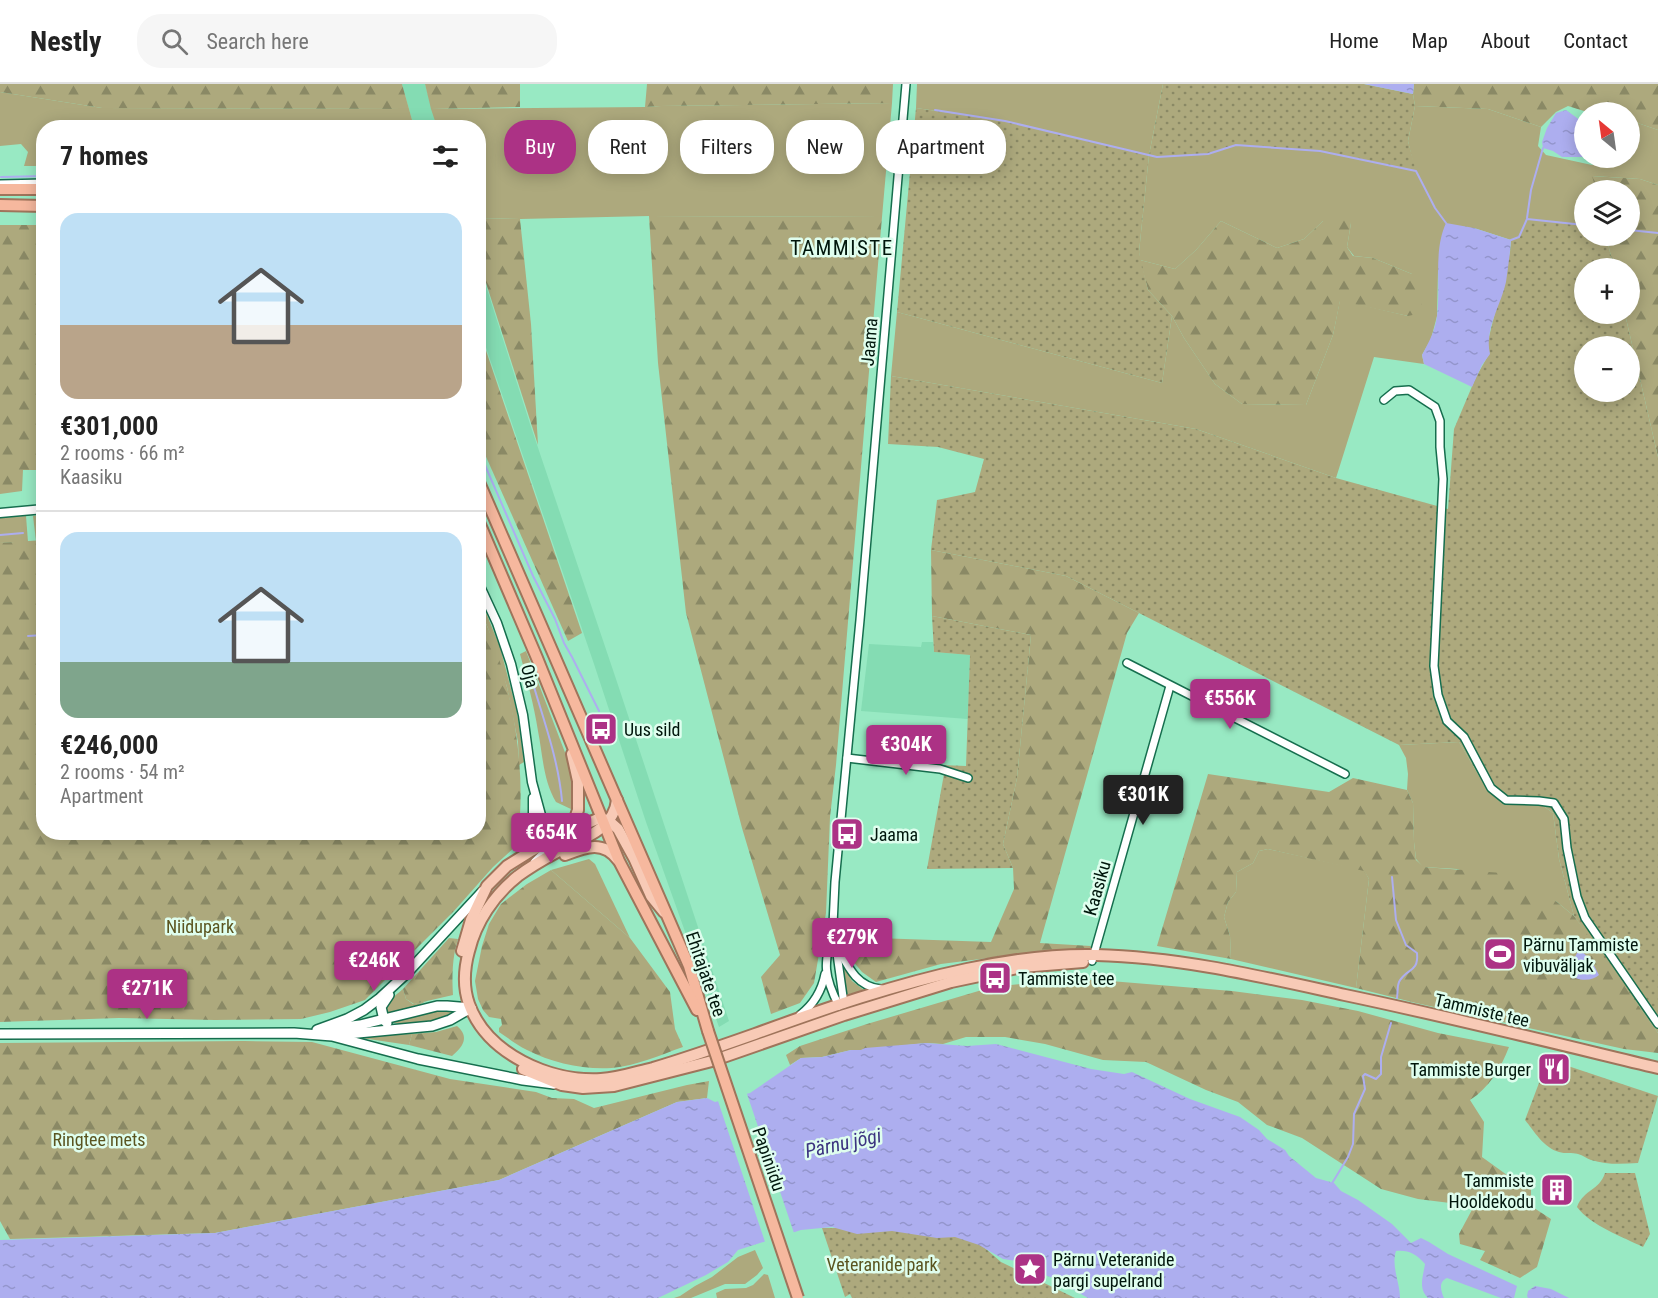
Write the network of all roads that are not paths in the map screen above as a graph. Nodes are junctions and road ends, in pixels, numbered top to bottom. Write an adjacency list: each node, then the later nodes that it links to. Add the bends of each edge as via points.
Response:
1 (906, 84): 17 (street, Jaama)
2 (36, 183): 3 (street)
3 (0, 184)
4 (0, 189): 5 (highway)
5 (36, 189)
6 (0, 205): 7 (highway)
7 (36, 206)
8 (1384, 400): 40 (street, via 1395,391 1409,390 1435,406 1440,421 1443,478 1434,666 1447,721 1464,737 1491,788 1506,800 1554,803 1564,819 1577,897 1585,918)
9 (486, 498): 21 (highway, Ehitajate tee)
10 (36, 510): 11 (street)
11 (0, 513)
12 (486, 539): 14 (highway, Ehitajate tee)
13 (486, 599): 20 (street, Oja, via 511,664)
14 (537, 658): 22 (highway, Ehitajate tee); 23 (main road, via 538,671 577,773 578,814)
15 (1127, 663): 16 (street)
16 (1170, 686): 18 (street); 32 (street, Kaasiku)
17 (847, 758): 19 (street, via 940,768); 30 (street, Jaama)
18 (1345, 774)
19 (968, 778)
20 (532, 782): 24 (street, Oja); 25 (street, Oja)
21 (617, 800): 22 (main road, via 616,810); 29 (highway, Ehitajate tee)
22 (605, 821): 23 (main road); 26 (highway, Ehitajate tee); 27 (main road, via 593,834); 29 (main road, via 618,829 651,897)
23 (571, 830): 24 (main road)
24 (548, 842): 25 (main road); 27 (street)
25 (531, 850): 28 (main road)
26 (619, 861): 27 (main road, via 610,850 597,846); 43 (highway, Ehitajate tee)
27 (526, 871): 37 (main road, via 492,902 475,931 467,959)
28 (487, 886): 34 (main road); 37 (main road, via 462,952 458,980)
29 (664, 912): 43 (highway, Ehitajate tee, via 689,966)
30 (833, 925): 31 (street, Jaama); 33 (street, Jaama)
31 (836, 944): 35 (street, Jaama, via 857,979 872,988); 36 (street, Jaama)
32 (1093, 958): 35 (main road, Tammiste tee, via 1014,960); 36 (main road, Tammiste tee, via 1022,967); 47 (main road, Tammiste tee, via 1263,977)
33 (826, 972): 36 (street, Jaama); 39 (street, Jaama, via 814,1001)
34 (408, 973): 38 (main road, via 385,1000 381,1008); 42 (main road, via 364,1010)
35 (893, 988): 36 (main road, Tammiste tee)
36 (842, 1008): 39 (main road, Tammiste tee); 48 (main road, Tammiste tee, via 712,1061 599,1088)
37 (466, 1009): 38 (main road, via 437,1006); 39 (main road, Tammiste tee, via 489,1037 514,1057 548,1071 583,1079 620,1077 718,1048); 41 (main road, via 441,1023); 48 (main road, Tammiste tee, via 478,1033 495,1050 513,1064)
38 (384, 1020): 41 (main road); 42 (main road)
39 (793, 1020)
40 (1658, 1024)
41 (398, 1029): 46 (main road)
42 (317, 1030): 44 (main road)
43 (708, 1031): 49 (highway, Papiniidu, bridge)
44 (294, 1033): 45 (main road); 46 (main road)
45 (0, 1034)
46 (332, 1036): 48 (main road, via 418,1059)
47 (1658, 1068)
48 (562, 1085)
49 (798, 1298)

